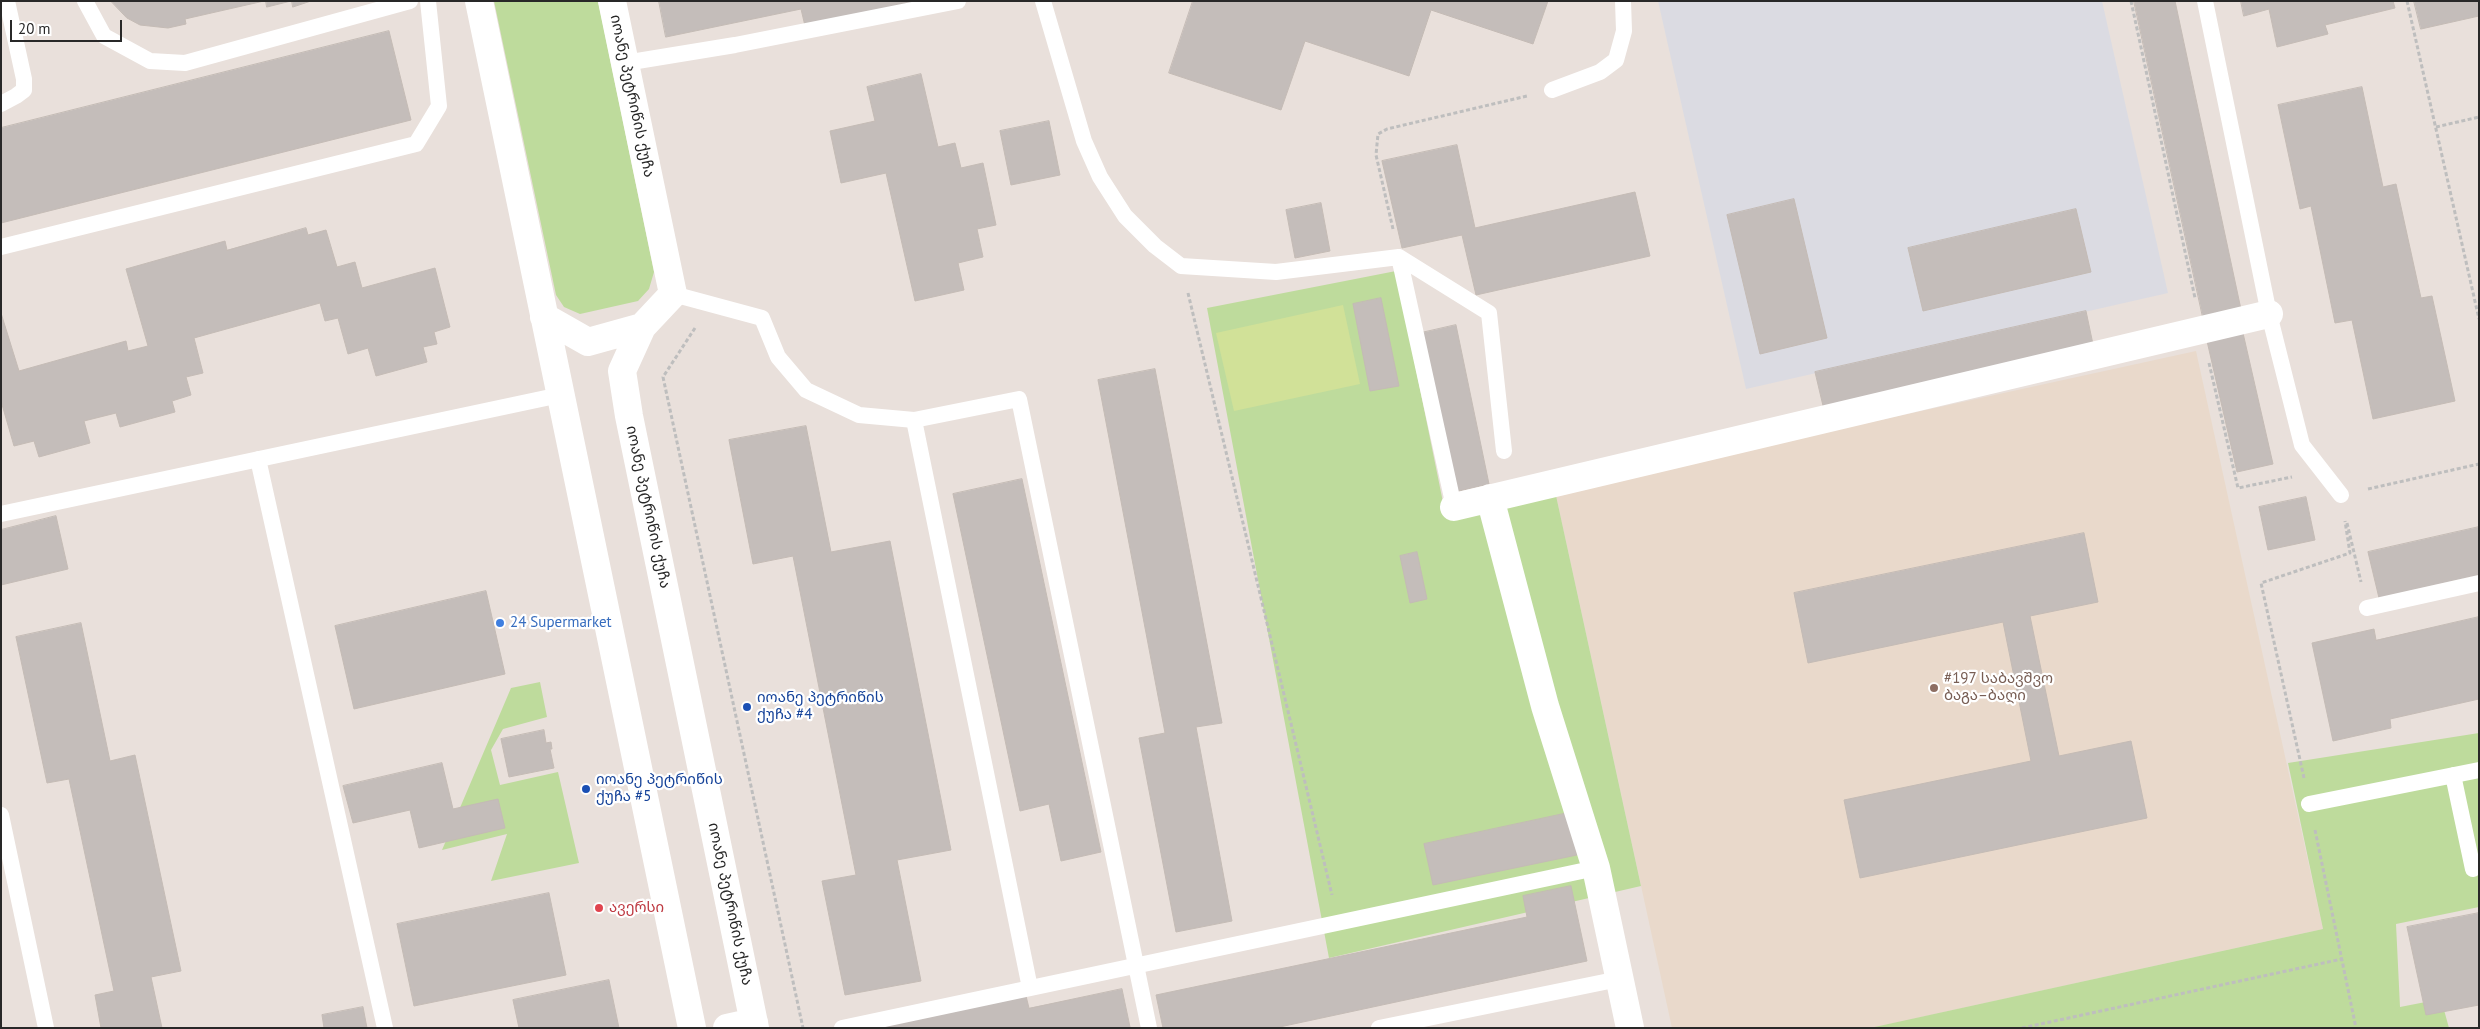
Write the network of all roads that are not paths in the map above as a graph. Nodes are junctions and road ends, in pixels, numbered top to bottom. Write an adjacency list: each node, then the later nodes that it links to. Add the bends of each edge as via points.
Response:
1 (7, 1): 13 (lane, via 24,90)
2 (85, 1): 3 (lane, via 104,36 150,62 185,62)
3 (410, 1)
4 (428, 1): 14 (lane, via 439,106 416,144)
5 (479, 1): 18 (street)
6 (612, 1): 11 (street, იოანე პეტრიწის ქუჩა)
7 (958, 1): 11 (lane, via 735,45)
8 (1043, 1): 15 (lane, via 1084,141 1100,177 1125,216 1181,266 1276,272)
9 (1623, 1): 12 (lane, via 1624,31 1616,60 1600,72)
10 (2205, 1): 17 (lane)
11 (624, 63): 16 (street, იოანე პეტრიწის ქუჩა)
12 (1552, 90)
13 (1, 104)
14 (1, 247)
15 (1399, 257): 22 (lane, via 1488,313); 26 (lane)
16 (673, 294): 19 (street, იოანე პეტრიწის ქუჩა); 21 (lane, via 762,318 778,358 806,390 859,415)
17 (2270, 314): 24 (lane, via 2302,445); 25 (street)
18 (544, 317): 19 (street, via 588,342); 20 (street)
19 (642, 327): 39 (street, იოანე პეტრიწის ქუჩა, via 622,371 629,416)
20 (560, 395): 23 (lane); 42 (street)
21 (914, 420): 36 (lane, via 1019,399); 38 (lane)
22 (1504, 451)
23 (258, 459): 27 (lane); 41 (lane)
24 (2341, 495)
25 (1490, 498): 26 (street); 34 (street, via 1544,706)
26 (1454, 507)
27 (1, 514)
28 (2479, 583): 29 (lane)
29 (2366, 608)
30 (2479, 770): 31 (lane)
31 (2453, 775): 32 (lane); 35 (lane)
32 (2309, 804)
33 (1, 816): 40 (lane)
34 (1596, 868): 36 (lane); 37 (street)
35 (2473, 869)
36 (1137, 966): 38 (lane); 45 (lane)
37 (1619, 979): 46 (lane); 47 (street)
38 (1030, 988): 44 (lane)
39 (755, 1025): 43 (street)
40 (46, 1028)
41 (385, 1028)
42 (692, 1028)
43 (727, 1028)
44 (842, 1028)
45 (1149, 1028)
46 (1379, 1028)
47 (1630, 1028)

